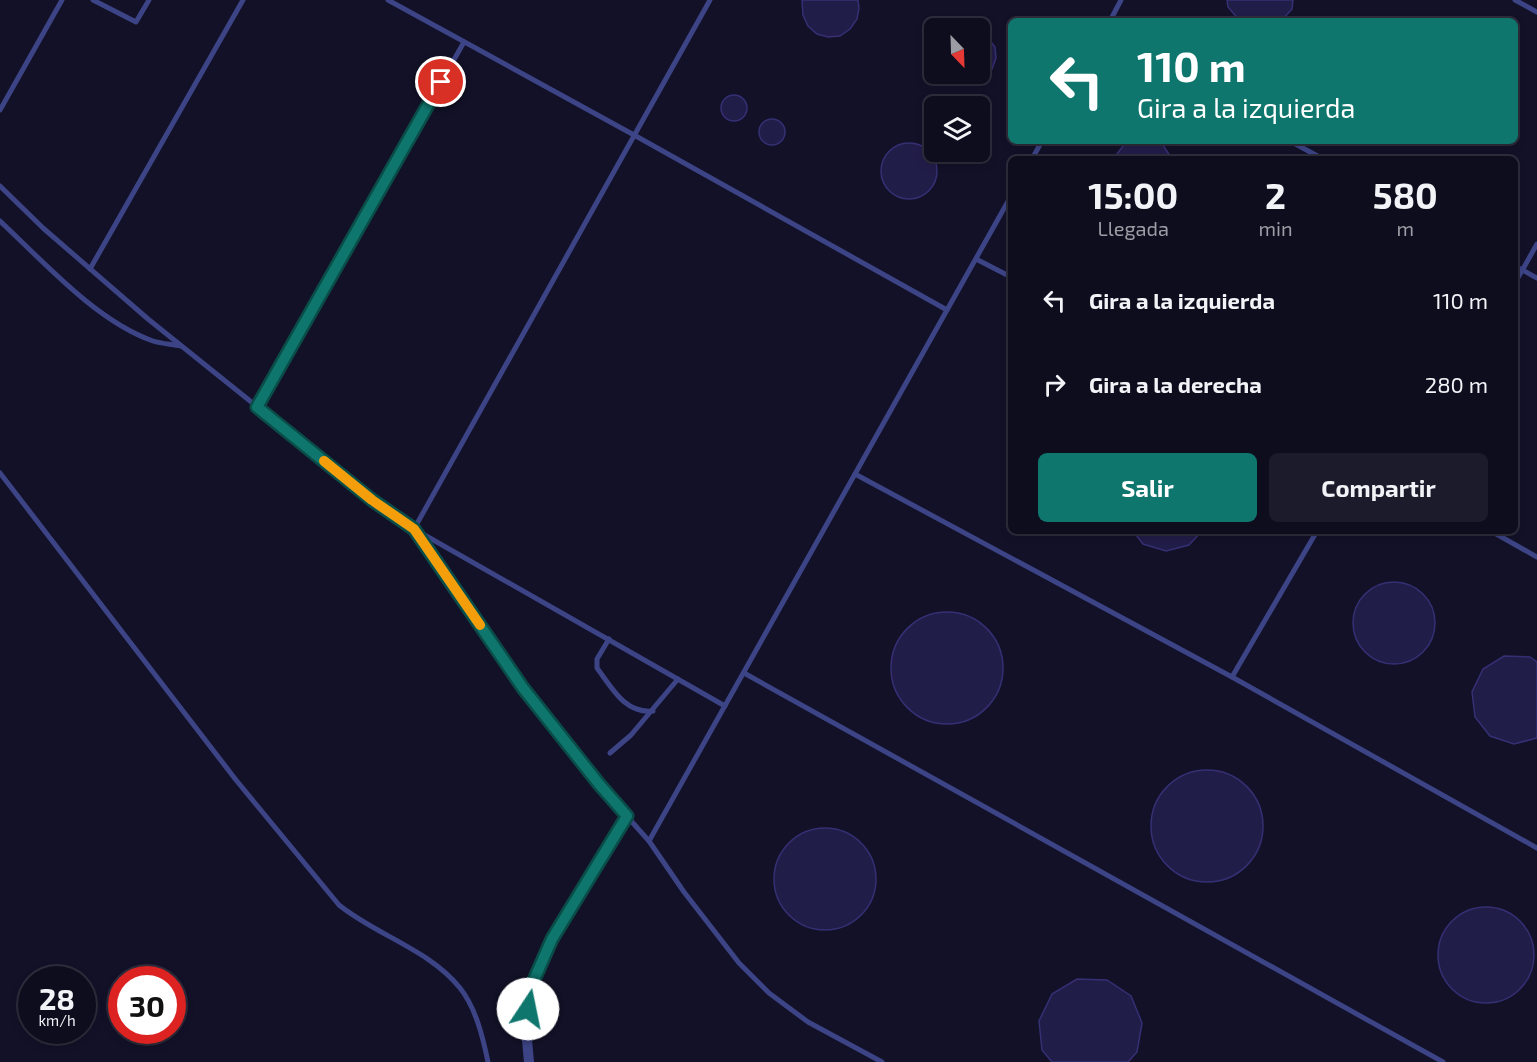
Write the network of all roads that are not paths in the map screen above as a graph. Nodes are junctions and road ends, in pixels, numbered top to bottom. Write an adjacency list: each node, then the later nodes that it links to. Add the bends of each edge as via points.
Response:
1 (62, 0): 12 (lane)
2 (93, 0): 3 (lane, via 136,22)
3 (149, 0)
4 (243, 0): 21 (lane)
5 (388, 0): 11 (lane)
6 (710, 0): 13 (lane)
7 (1121, 0): 10 (lane)
8 (1515, 0): 9 (lane)
9 (1537, 12)
10 (1112, 18)
11 (464, 42): 13 (lane); 29 (lane)
12 (0, 110)
13 (634, 135): 27 (lane); 32 (lane)
14 (1296, 144): 15 (lane)
15 (1318, 156)
16 (0, 186): 21 (lane)
17 (1008, 201): 20 (lane)
18 (0, 221): 28 (lane, via 94,306 130,330 154,341)
19 (1537, 244): 23 (lane)
20 (976, 259): 24 (lane); 27 (lane)
21 (90, 268): 28 (lane)
22 (1518, 268): 23 (lane)
23 (1522, 270): 25 (lane); 26 (lane)
24 (1008, 275)
25 (1518, 277)
26 (1537, 278)
27 (947, 310): 31 (lane)
28 (181, 346): 29 (lane)
29 (257, 407): 32 (lane)
30 (0, 473): 46 (lane, via 236,780 339,904 359,921 443,970 462,990)
31 (855, 474): 37 (lane); 38 (lane)
32 (414, 529): 36 (lane); 43 (lane, via 523,688)
33 (1315, 534): 38 (lane)
34 (1496, 534): 35 (lane)
35 (1537, 557)
36 (609, 639): 39 (lane); 41 (lane, via 597,659 597,668 630,708)
37 (744, 673): 40 (lane); 49 (lane)
38 (1232, 677): 45 (lane)
39 (678, 679): 40 (lane); 41 (lane)
40 (725, 706): 44 (lane)
41 (653, 711): 42 (lane)
42 (610, 753)
43 (627, 816): 44 (lane); 47 (street, via 552,939 530,989 526,1029)
44 (649, 841): 48 (lane, via 739,963 769,993 808,1022)
45 (1537, 848)
46 (488, 1062)
47 (529, 1062)
48 (882, 1062)
49 (1443, 1062)

